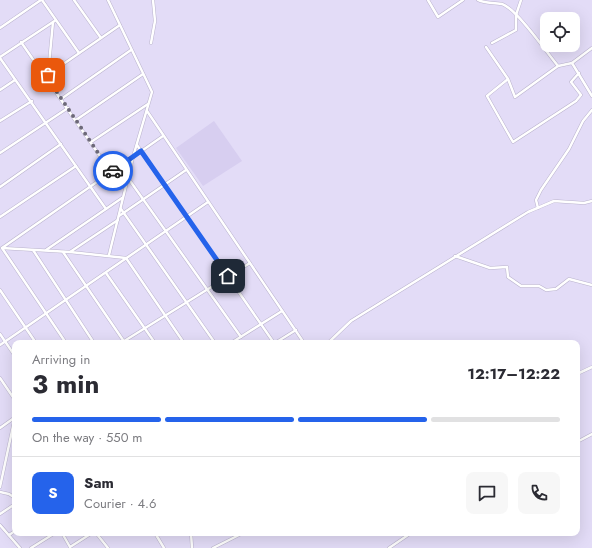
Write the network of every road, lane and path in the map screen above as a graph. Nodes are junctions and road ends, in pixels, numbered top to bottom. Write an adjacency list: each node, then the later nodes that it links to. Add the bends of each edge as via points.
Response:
1 (42, 0): 10 (street); 12 (street)
2 (74, 0): 13 (street)
3 (108, 0): 11 (street)
4 (153, 0): 15 (street, via 155,21)
5 (428, 0): 6 (street, via 438,17)
6 (463, 0)
7 (478, 0): 9 (street, via 502,4)
8 (521, 0): 9 (street)
9 (516, 14): 16 (street, via 516,30); 23 (street)
10 (54, 20): 14 (street); 20 (street); 26 (street)
11 (120, 25): 13 (street); 19 (street)
12 (0, 28)
13 (101, 38): 20 (street)
14 (22, 42): 21 (street); 26 (street)
15 (151, 43)
16 (492, 43)
17 (486, 47): 27 (street)
18 (592, 48): 22 (street)
19 (131, 50): 24 (street); 31 (street)
20 (79, 53): 26 (street)
21 (0, 58): 28 (street)
22 (572, 63): 23 (street); 25 (street)
23 (558, 66): 27 (street, via 515,97)
24 (143, 74): 33 (street, via 152,92); 37 (street)
25 (579, 74): 27 (street, via 571,82 581,95 576,102 514,142 487,96); 30 (street)
26 (47, 76): 31 (street)
27 (508, 79)
28 (15, 80): 29 (street); 32 (street)
29 (0, 90)
30 (592, 96)
31 (61, 99): 34 (street)
32 (32, 101): 38 (street); 39 (street)
33 (148, 104): 36 (street); 41 (street)
34 (68, 108): 37 (street); 39 (street)
35 (592, 110): 59 (street, via 540,190 536,200)
36 (146, 111): 40 (street); 43 (street)
37 (76, 120): 41 (street)
38 (0, 121)
39 (46, 123): 42 (street); 45 (street)
40 (163, 136): 44 (street); 48 (street)
41 (91, 142): 49 (street)
42 (61, 144): 47 (street); 52 (street)
43 (137, 145): 44 (street); 46 (street)
44 (141, 151): 46 (street); 51 (street)
45 (0, 153)
46 (133, 157): 49 (street); 50 (street)
47 (76, 166): 53 (street); 62 (street)
48 (186, 170): 51 (street); 57 (street)
49 (111, 172): 53 (street)
50 (128, 178): 54 (street); 55 (street)
51 (165, 184): 55 (street); 63 (street)
52 (0, 187)
53 (90, 187): 60 (street); 67 (street)
54 (123, 197): 58 (street); 60 (street)
55 (144, 199): 61 (street); 65 (street)
56 (592, 201): 59 (street, via 554,201)
57 (208, 202): 63 (street); 75 (street)
58 (121, 208): 61 (street); 64 (street)
59 (538, 208): 73 (street)
60 (106, 209): 69 (street)
61 (124, 213): 64 (street); 66 (street)
62 (0, 217)
63 (186, 217): 65 (street); 77 (street)
64 (119, 218): 71 (street); 72 (street)
65 (166, 231): 66 (street); 80 (street)
66 (146, 245): 74 (street); 83 (street)
67 (1, 248): 68 (street); 85 (street)
68 (33, 250): 69 (street); 82 (street)
69 (45, 250): 70 (street)
70 (63, 252): 71 (street); 79 (street)
71 (70, 252): 72 (street)
72 (109, 255): 74 (street)
73 (455, 256): 78 (street, via 490,268 507,267 508,277 521,286 556,289 569,279); 105 (street, via 352,321)
74 (126, 258): 76 (street); 86 (street)
75 (250, 263): 77 (street); 84 (street)
76 (106, 273): 79 (street); 89 (street)
77 (228, 276): 80 (street); 87 (street)
78 (592, 285)
79 (86, 286): 82 (street); 96 (street)
80 (207, 289): 83 (street); 92 (street)
81 (0, 290): 88 (street)
82 (67, 300): 85 (street); 95 (street)
83 (186, 302): 86 (street); 100 (street)
84 (282, 311): 87 (street); 90 (street)
85 (45, 314): 88 (street); 94 (street)
86 (166, 316): 89 (street); 99 (street)
87 (261, 324): 92 (street); 102 (street)
88 (26, 328): 93 (street); 106 (street)
89 (145, 328): 97 (street); 98 (street)
90 (296, 330): 103 (street); 104 (street)
91 (0, 334): 106 (street)
92 (241, 337): 101 (street)
93 (34, 340)
94 (64, 340)
95 (92, 340)
96 (122, 340)
97 (126, 340)
98 (153, 340)
99 (182, 340)
100 (213, 340)
101 (236, 340)
102 (273, 340)
103 (280, 340)
104 (302, 340)
105 (331, 340)
106 (5, 341): 107 (street); 108 (street)
107 (0, 345)
108 (12, 352)
109 (592, 367): 110 (street)
110 (580, 373)
111 (0, 378): 112 (street)
112 (12, 396)
113 (12, 419): 115 (street)
114 (0, 421): 115 (street)
115 (3, 426): 116 (street)
116 (0, 428)
117 (12, 431): 120 (street)
118 (592, 434): 119 (street)
119 (580, 440)
120 (0, 487)
121 (0, 492): 122 (street)
122 (12, 496)
123 (12, 506): 124 (street)
124 (0, 514)
125 (0, 525): 126 (street)
126 (1, 530): 128 (street)
127 (12, 533): 128 (street)
128 (8, 535): 137 (street)
129 (50, 536): 138 (street)
130 (64, 536): 131 (street, via 70,547)
131 (87, 536)
132 (98, 536): 139 (street)
133 (157, 536): 140 (street)
134 (191, 536): 141 (street)
135 (237, 536): 142 (street)
136 (407, 536): 143 (street)
137 (20, 548)
138 (32, 548)
139 (108, 548)
140 (164, 548)
141 (192, 548)
142 (213, 548)
143 (390, 548)

